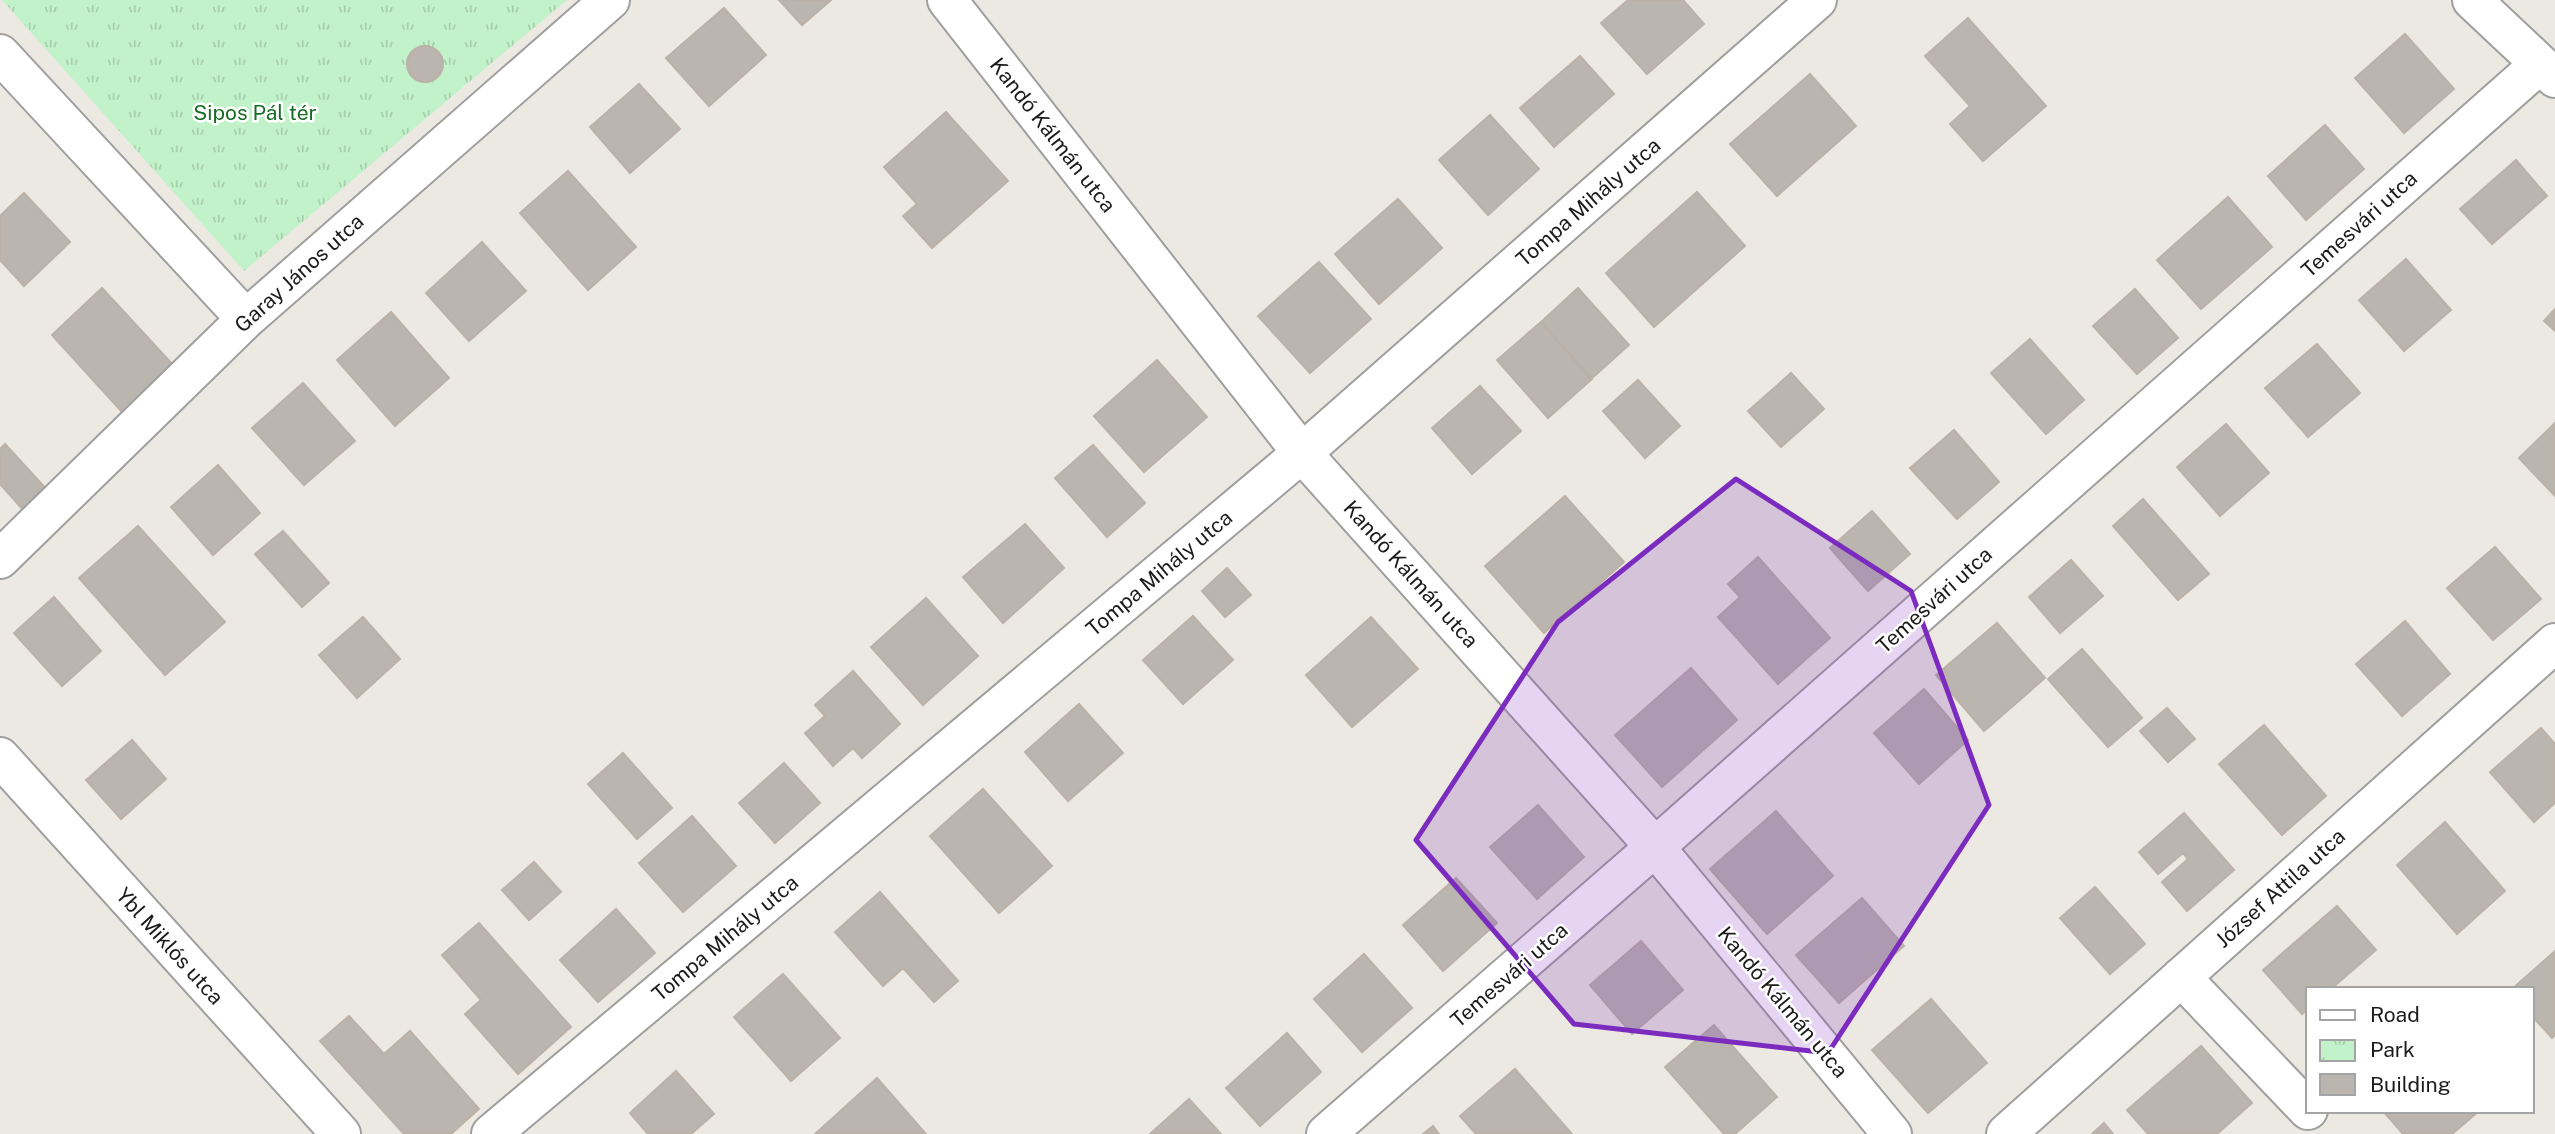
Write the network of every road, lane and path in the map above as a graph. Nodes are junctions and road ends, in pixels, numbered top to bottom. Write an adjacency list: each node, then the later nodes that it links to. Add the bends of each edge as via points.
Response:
1 (610, 0): 7 (street, Garay János utca)
2 (947, 0): 8 (street, Kandó Kálmán utca)
3 (1817, 0): 8 (street, Tompa Mihály utca)
4 (2472, 0): 6 (street)
5 (0, 54): 7 (street)
6 (2547, 71): 12 (street, Temesvári utca)
7 (246, 319): 9 (street, Garay János utca)
8 (1302, 453): 12 (street, Kandó Kálmán utca); 17 (street, Tompa Mihály utca)
9 (0, 559)
10 (2555, 643): 13 (street, József Attila utca)
11 (0, 757): 16 (street, Ybl Miklós utca)
12 (1656, 847): 18 (street, Temesvári utca); 19 (street, Kandó Kálmán utca)
13 (2181, 977): 14 (street); 20 (street, József Attila utca)
14 (2306, 1108)
15 (2311, 1113): 21 (street)
16 (341, 1134)
17 (491, 1134)
18 (1326, 1134)
19 (1892, 1134)
20 (2006, 1134)
21 (2331, 1134)

